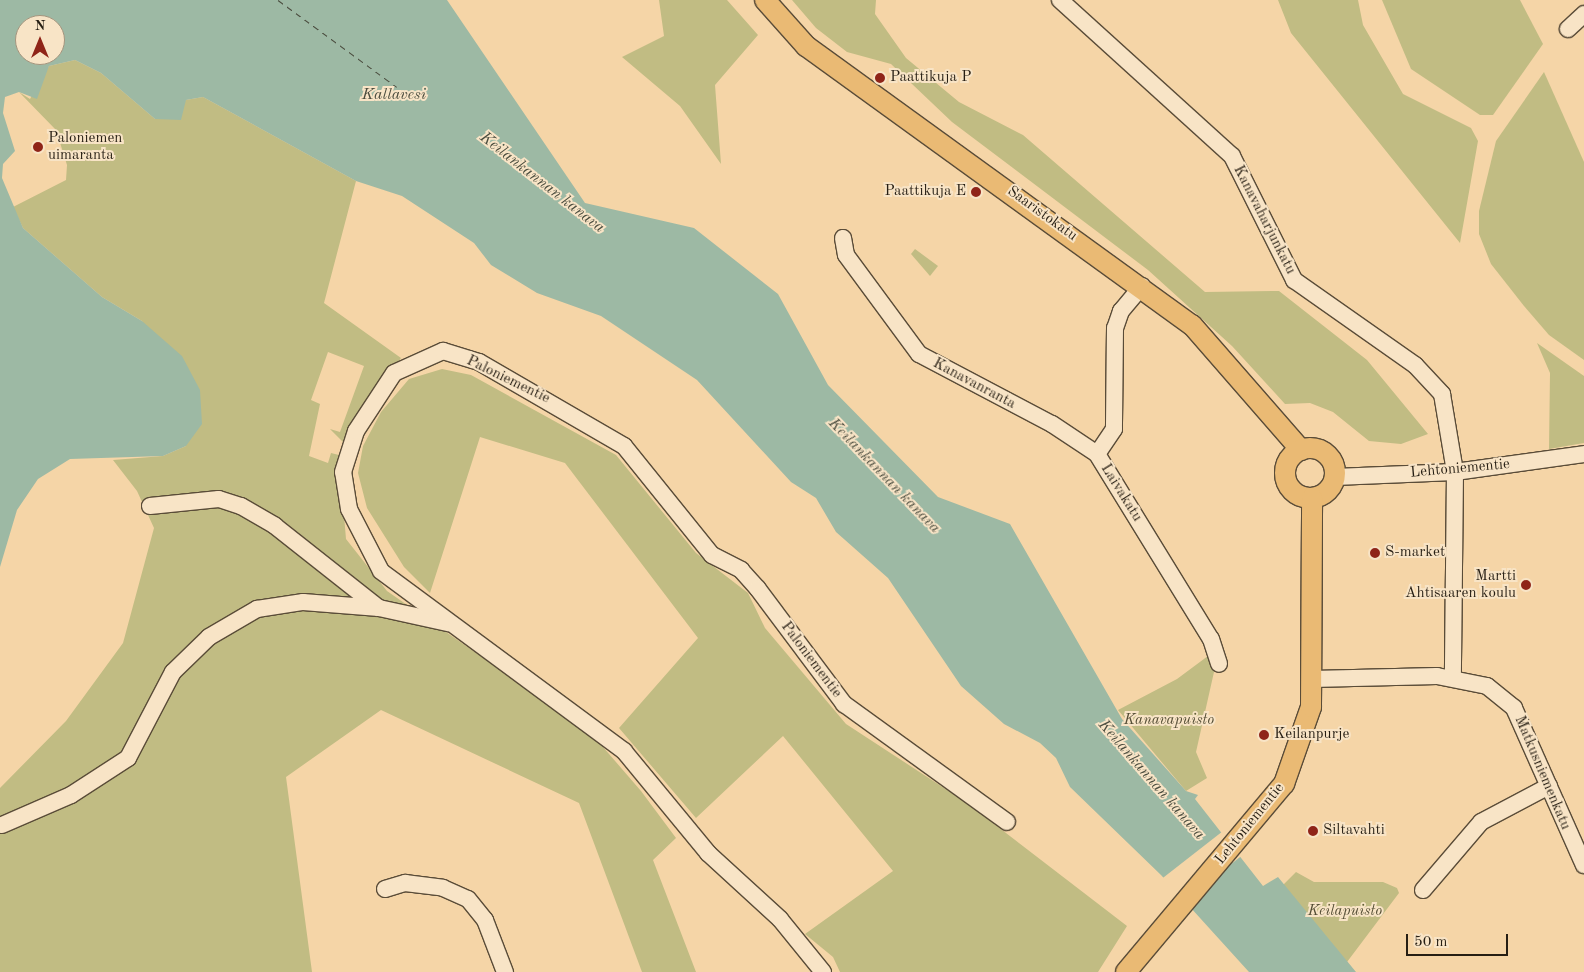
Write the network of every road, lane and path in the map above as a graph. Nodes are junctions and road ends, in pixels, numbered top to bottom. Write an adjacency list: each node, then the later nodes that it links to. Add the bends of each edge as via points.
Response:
1 (765, 0): 6 (main road, Saaristokatu, via 806,46)
2 (1060, 0): 10 (street, Kanavaharjunkatu, via 1232,156 1294,280 1431,378 1449,417)
3 (1584, 14): 4 (street)
4 (1568, 30)
5 (843, 238): 8 (street, Kanavanranta, via 846,255 919,354 1052,424)
6 (1142, 286): 7 (main road, Saaristokatu, via 1192,325); 8 (street, Laivakatu, via 1121,311 1115,328 1114,429)
7 (1301, 450): 11 (main road, via 1322,451 1333,462); 12 (main road, via 1290,458 1285,479 1298,495)
8 (1097, 454): 16 (street, Laivakatu, via 1212,639)
9 (1584, 454): 10 (street, Lehtoniementie)
10 (1455, 472): 11 (street, Lehtoniementie); 17 (street, Kanavaharjunkatu)
11 (1335, 477): 12 (main road, via 1324,494)
12 (1312, 498): 18 (main road, Lehtoniementie)
13 (150, 506): 14 (street, via 219,499 241,506 275,526)
14 (379, 608): 15 (street); 21 (street, via 302,602 257,609 209,636 173,672 128,758 71,795)
15 (452, 624): 20 (street, Paloniementie, via 381,571 349,509 343,472 356,431 394,372 443,351 496,371 624,446 712,555 741,570 758,589 844,704); 26 (street, Paloniementie, via 574,710 624,751 708,853 780,919)
16 (1219, 664)
17 (1453, 676): 18 (street, Matkusniemenkatu); 19 (street, Matkusniemenkatu, via 1488,686 1514,708)
18 (1312, 679): 27 (main road, Lehtoniementie, via 1310,718 1284,784)
19 (1548, 786): 22 (street, Matkusniemenkatu); 24 (street, via 1481,822 1442,862)
20 (1008, 822)
21 (2, 825)
22 (1584, 865)
23 (385, 889): 25 (street, via 405,883 443,888 468,899 484,920)
24 (1423, 890)
25 (505, 972)
26 (823, 972)
27 (1126, 972)

